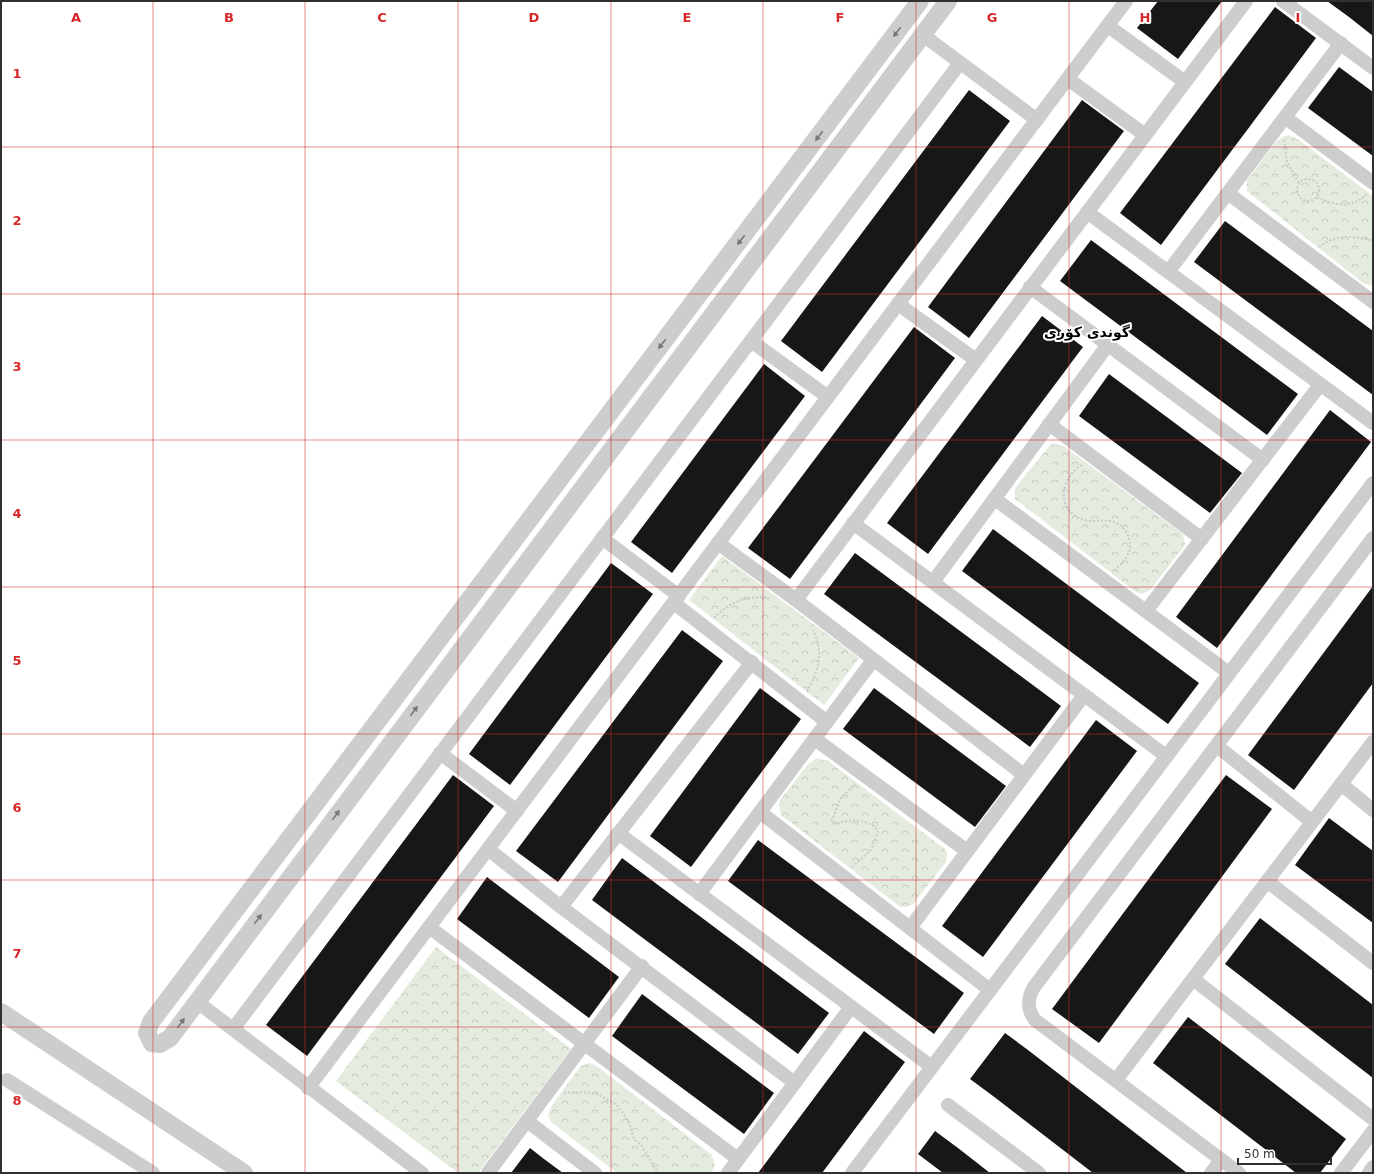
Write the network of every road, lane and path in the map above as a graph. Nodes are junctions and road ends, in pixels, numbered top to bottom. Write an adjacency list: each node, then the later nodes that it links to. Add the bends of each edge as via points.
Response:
1 (920, 1): 20 (street, one-way to 20)
2 (948, 1): 7 (street)
3 (1126, 1): 6 (street)
4 (1246, 1): 12 (street)
5 (1283, 1): 8 (street)
6 (1108, 26): 11 (street); 12 (street)
7 (923, 35): 9 (street); 22 (street)
8 (1341, 43): 10 (street); 13 (street)
9 (960, 63): 14 (street); 29 (street)
10 (1373, 68)
11 (1068, 78): 14 (street); 15 (street)
12 (1185, 82): 15 (street)
13 (1287, 118): 16 (path, via 1284,148 1287,162); 17 (street); 18 (street)
14 (1037, 120): 28 (street)
15 (1145, 134): 21 (street)
16 (1299, 183): 19 (path, via 1306,179 1315,180 1320,188); 19 (path, via 1297,192 1302,199 1310,201)
17 (1371, 187): 19 (path, via 1359,201 1345,205 1332,203)
18 (1229, 194): 24 (street); 25 (street)
19 (1318, 196)
20 (764, 209): 22 (street); 84 (street, one-way to 84, via 151,1022 147,1033 152,1043 160,1044 167,1041)
21 (1087, 212): 25 (street); 26 (street)
22 (781, 222): 84 (street, one-way to 22)
23 (1373, 241): 24 (path, via 1340,238 1321,245)
24 (1311, 255): 27 (street)
25 (1168, 272): 32 (street)
26 (1030, 287): 30 (street); 31 (street)
27 (1373, 302)
28 (898, 304): 31 (street); 33 (street)
29 (751, 341): 33 (street); 41 (street)
30 (1108, 346): 34 (street); 36 (street)
31 (976, 360): 40 (street)
32 (1320, 384): 35 (street); 36 (street)
33 (828, 397): 44 (street)
34 (1049, 424): 37 (street); 39 (street)
35 (1373, 424)
36 (1263, 460): 43 (street)
37 (1098, 462): 43 (street); 45 (path, via 1090,462 1076,468 1066,481 1066,505 1077,517 1085,521 1114,521 1122,526 1129,537 1130,550 1121,565 1105,574)
38 (1373, 483): 55 (street)
39 (994, 499): 45 (street); 46 (street)
40 (854, 523): 46 (street); 49 (street)
41 (602, 538): 48 (street); 62 (street)
42 (1373, 538): 61 (street)
43 (1202, 539): 50 (street)
44 (718, 543): 48 (street); 49 (street)
45 (1096, 574): 50 (street)
46 (933, 582): 56 (street)
47 (772, 598): 51 (path, via 756,597 736,602 724,608)
48 (677, 599): 51 (street); 68 (street)
49 (796, 600): 53 (street)
50 (1146, 612): 55 (street)
51 (707, 627): 54 (street)
52 (812, 628): 57 (path, via 820,650 819,661)
53 (873, 660): 58 (street); 64 (street)
54 (752, 662): 57 (street); 71 (street)
55 (1229, 673): 63 (street)
56 (1084, 695): 63 (street); 64 (street)
57 (802, 704): 58 (street)
58 (827, 722): 59 (street)
59 (815, 739): 65 (street); 69 (street)
60 (1373, 742): 66 (street)
61 (1217, 746): 70 (street); 91 (street, via 1034,987 1029,998 1029,1010 1035,1020)
62 (440, 754): 68 (street); 87 (street)
63 (1166, 756): 83 (street)
64 (1024, 775): 73 (street)
65 (865, 776): 73 (street); 74 (path, via 843,795 832,820 835,824 855,820 870,824 877,829 877,837 871,850)
66 (1341, 784): 67 (street); 70 (street)
67 (1373, 810)
68 (517, 811): 72 (street)
69 (760, 812): 74 (street); 76 (street)
70 (1312, 822): 75 (street)
71 (618, 833): 76 (street); 77 (street)
72 (488, 849): 77 (street); 78 (street)
73 (967, 851): 79 (street)
74 (842, 875): 79 (street)
75 (1267, 881): 80 (street); 82 (street)
76 (699, 894): 85 (street)
77 (562, 907): 81 (street)
78 (429, 927): 88 (street); 93 (street)
79 (910, 928): 83 (street)
80 (1373, 963)
81 (642, 966): 88 (street); 92 (street)
82 (1193, 979): 91 (street); 96 (street)
83 (990, 990): 89 (street)
84 (196, 1001): 87 (street)
85 (851, 1007): 89 (street); 92 (street)
86 (1, 1012): 103 (street)
87 (232, 1029): 93 (street)
88 (584, 1044): 94 (street); 99 (street)
89 (932, 1067): 109 (street)
90 (6, 1080): 102 (street)
91 (1116, 1080): 100 (street)
92 (795, 1083): 99 (street)
93 (308, 1088): 104 (street)
94 (545, 1097): 97 (street); 107 (path, via 569,1092 589,1092 611,1100 629,1122 633,1137 642,1146)
95 (948, 1106): 110 (street)
96 (1373, 1118)
97 (527, 1121): 105 (street); 106 (street)
98 (1373, 1131): 113 (street)
99 (738, 1159): 108 (street)
100 (1221, 1160): 111 (street); 112 (street)
101 (1373, 1167): 114 (street)
102 (153, 1173)
103 (244, 1173)
104 (422, 1173)
105 (488, 1173)
106 (595, 1173)
107 (658, 1173)
108 (728, 1173)
109 (852, 1173)
110 (1039, 1173)
111 (1211, 1173)
112 (1239, 1173)
113 (1341, 1173)
114 (1369, 1173)

